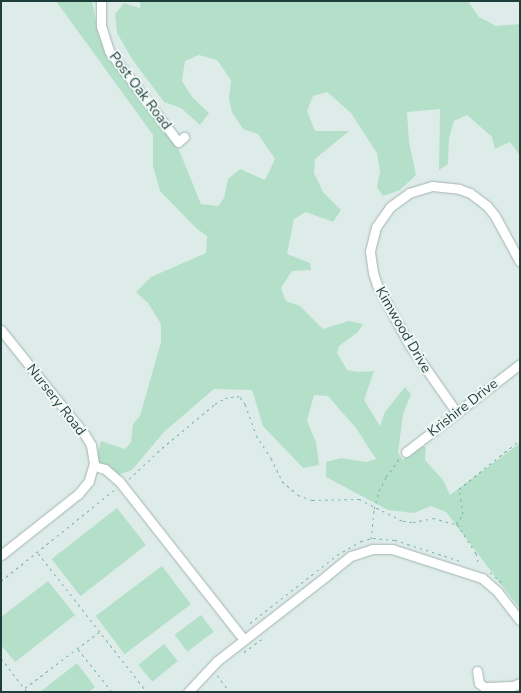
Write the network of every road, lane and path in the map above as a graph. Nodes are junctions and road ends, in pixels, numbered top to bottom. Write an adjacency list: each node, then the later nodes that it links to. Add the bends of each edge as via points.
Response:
1 (101, 1): 2 (street, Post Oak Road, via 101,26 109,51 178,142)
2 (184, 137)
3 (520, 262): 6 (street, Kimwood Drive, via 487,206 459,189 432,186 409,193 390,207 376,227 370,251 377,285 410,346)
4 (1, 330): 9 (street, Nursery Road, via 85,435 94,454)
5 (520, 364): 6 (street, Krishire Drive)
6 (457, 413): 8 (street, Krishire Drive)
7 (520, 440): 12 (path, via 459,489 463,514)
8 (406, 452): 11 (path, via 386,477)
9 (94, 466): 10 (street, via 105,469); 15 (street, via 90,481 78,494)
10 (122, 484): 11 (path, via 215,404 236,396 243,400 256,436 290,490 312,500 360,498); 14 (path); 25 (street)
11 (375, 505): 12 (path, via 403,521 433,518); 13 (path)
12 (456, 524): 17 (path, via 476,553 480,563 478,567)
13 (371, 539): 16 (path, via 395,540); 22 (path, via 348,547)
14 (37, 552): 19 (path); 23 (path)
15 (1, 555)
16 (470, 564)
17 (481, 568)
18 (485, 570): 20 (path)
19 (1, 581)
20 (504, 586)
21 (520, 620): 25 (street, via 482,578 382,548 351,556)
22 (250, 623)
23 (100, 632): 26 (path); 39 (path)
24 (262, 639): 27 (path)
25 (244, 640): 40 (street, via 213,665)
26 (78, 648): 34 (path); 35 (path)
27 (241, 654)
28 (1, 658): 34 (path)
29 (221, 670): 31 (path)
30 (478, 671): 33 (street, via 479,683 484,687)
31 (216, 674): 32 (path); 41 (path)
32 (214, 677)
33 (520, 683)
34 (25, 688): 36 (path)
35 (110, 689): 37 (path); 38 (path)
36 (27, 692)
37 (106, 692)
38 (112, 692)
39 (147, 692)
40 (188, 692)
41 (230, 692)

